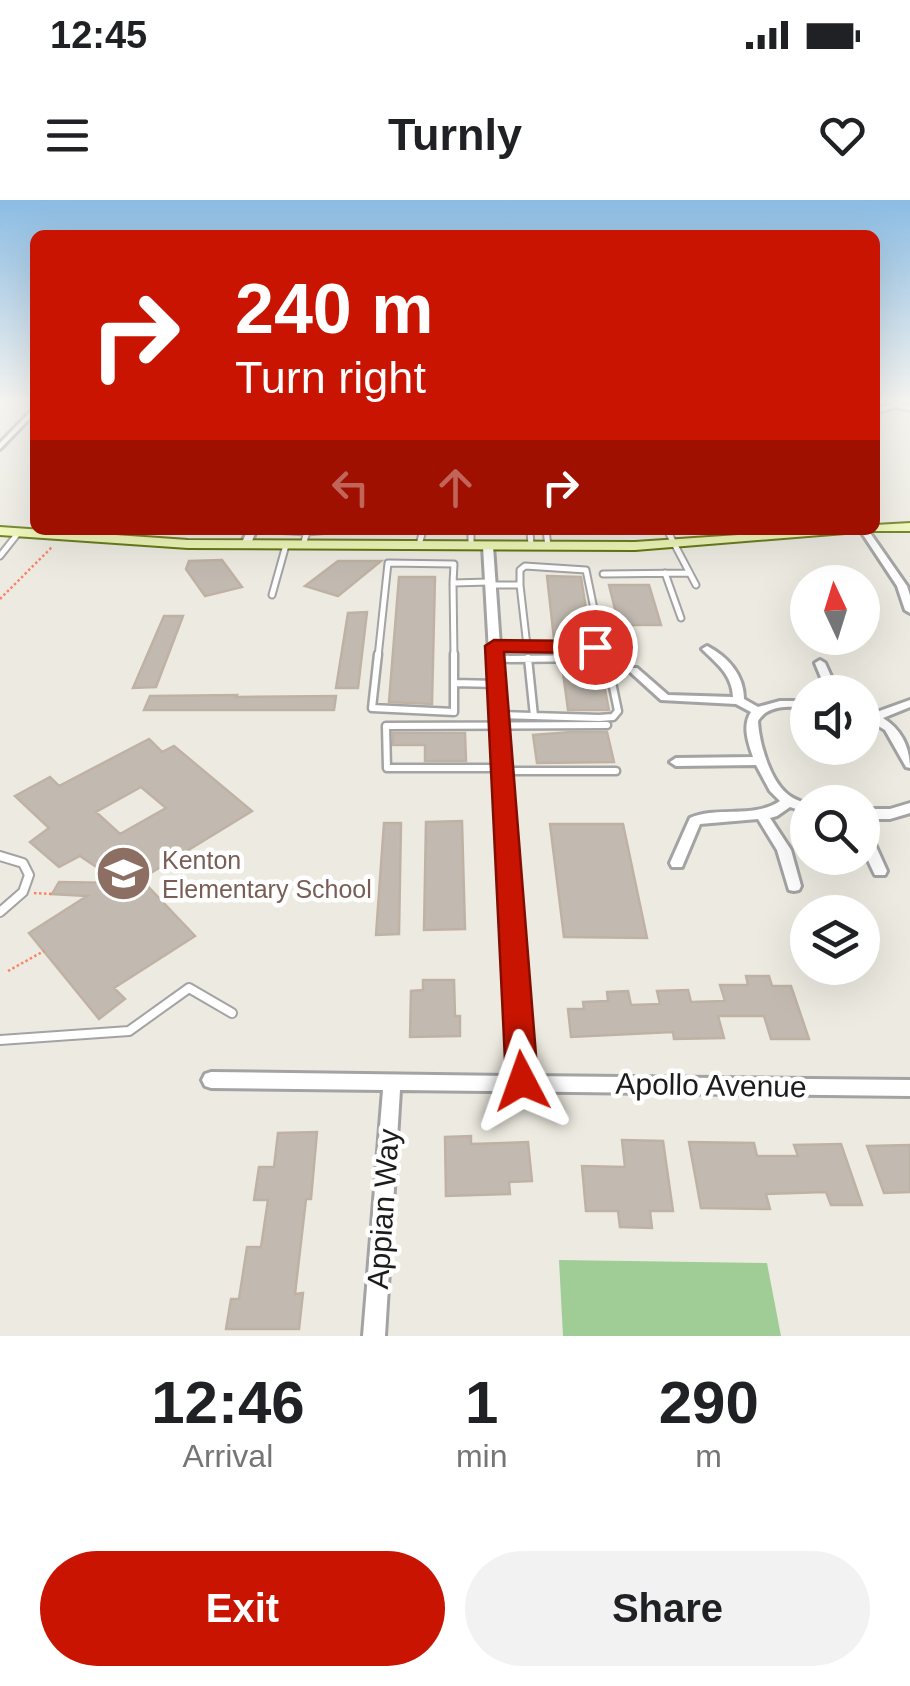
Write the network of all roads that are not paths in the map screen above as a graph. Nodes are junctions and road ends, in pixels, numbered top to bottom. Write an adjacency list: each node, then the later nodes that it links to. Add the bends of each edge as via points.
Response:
1 (910, 527): 2 (street)
2 (880, 529)
3 (0, 531): 4 (street)
4 (19, 532): 5 (street); 24 (lane)
5 (30, 533)
6 (53, 535): 16 (street)
7 (250, 535): 16 (street)
8 (422, 535): 18 (lane)
9 (471, 535): 20 (lane)
10 (530, 535): 22 (lane)
11 (547, 535): 23 (lane)
12 (668, 535): 19 (lane)
13 (800, 535): 19 (street)
14 (867, 535): 33 (street)
15 (305, 538): 17 (street); 18 (street)
16 (246, 544): 17 (street)
17 (286, 544): 32 (lane)
18 (419, 545): 20 (street)
19 (672, 545): 23 (street); 25 (lane)
20 (471, 546): 21 (street)
21 (488, 546): 22 (street); 29 (street)
22 (531, 546): 23 (street)
23 (548, 546)
24 (0, 556)
25 (689, 572): 26 (lane); 31 (lane)
26 (665, 573): 27 (lane); 34 (lane)
27 (603, 574)
28 (453, 583): 29 (lane); 42 (lane); 42 (lane, via 454,564 388,563 372,708 454,712)
29 (491, 583): 30 (lane); 37 (street)
30 (520, 585): 35 (lane); 35 (lane, via 525,566 586,570 601,642)
31 (696, 586)
32 (272, 595)
33 (910, 610)
34 (681, 618)
35 (527, 646): 37 (lane)
36 (707, 649): 44 (street, via 738,682)
37 (495, 652): 38 (lane); 43 (street)
38 (528, 658): 49 (lane); 49 (lane, via 603,658 618,711 599,718)
39 (820, 663): 41 (street)
40 (633, 670): 44 (street, via 666,698)
41 (825, 675)
42 (454, 683): 43 (lane)
43 (496, 684): 50 (street)
44 (738, 701): 47 (street)
45 (910, 703): 48 (street)
46 (790, 705): 47 (street)
47 (758, 711): 54 (street, via 749,729)
48 (880, 715)
49 (534, 716): 50 (lane)
50 (498, 719): 52 (lane); 56 (street); 56 (lane, via 388,725 385,767)
51 (880, 720): 53 (street)
52 (607, 726)
53 (909, 759)
54 (762, 761): 55 (street); 58 (street, via 772,785)
55 (676, 762)
56 (502, 770): 57 (lane); 69 (street)
57 (616, 771)
58 (789, 801): 61 (street)
59 (910, 808): 60 (street)
60 (880, 814)
61 (762, 815): 63 (street, via 702,818); 64 (street, via 784,850)
62 (0, 856): 65 (lane, via 23,863 29,875 23,892)
63 (677, 863)
64 (794, 886)
65 (0, 912)
66 (232, 1013): 67 (lane, via 188,988 129,1031)
67 (0, 1040)
68 (211, 1080): 70 (street, Apollo Avenue)
69 (522, 1081): 70 (street, Apollo Avenue); 71 (street, Apollo Avenue)
70 (392, 1082): 72 (street, Appian Way)
71 (910, 1088)
72 (374, 1336)

